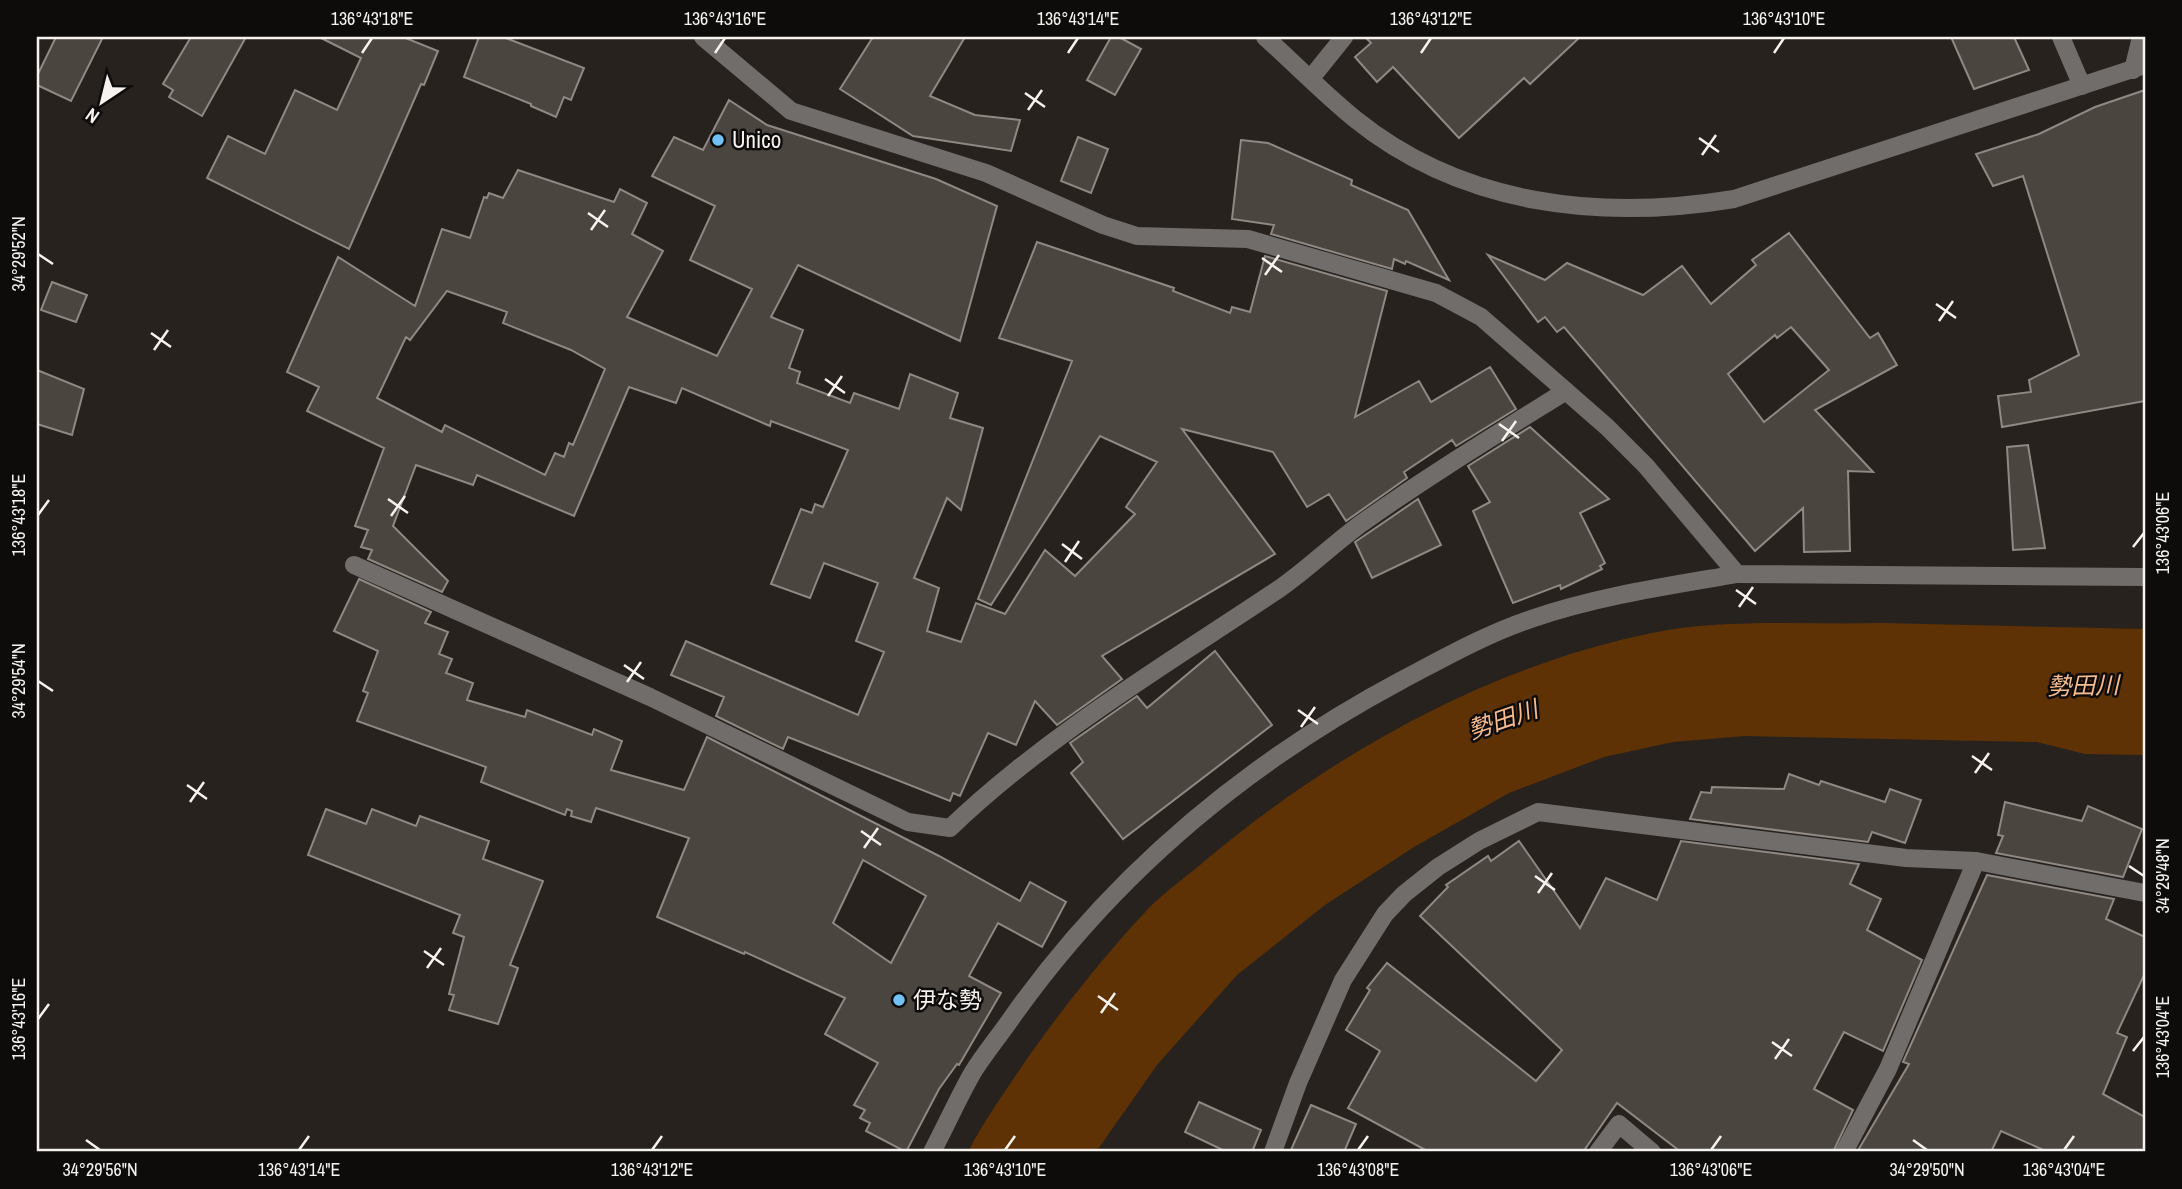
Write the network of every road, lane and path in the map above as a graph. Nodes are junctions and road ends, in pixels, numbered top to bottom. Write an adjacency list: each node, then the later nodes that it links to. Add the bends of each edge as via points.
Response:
1 (703, 37): 9 (street, via 791,111 986,173 1103,225 1138,236 1248,239 1437,293 1481,317)
2 (1265, 37): 7 (street)
3 (1344, 37): 7 (street)
4 (2061, 37): 8 (street)
5 (2141, 37): 6 (street)
6 (2139, 67): 8 (street)
7 (1311, 78): 8 (street, via 1355,119 1392,145 1477,187 1562,205 1620,209 1677,209 1734,199)
8 (2082, 86)
9 (1566, 391): 10 (street, via 1328,547 1292,580 992,788 950,828 908,822 650,697); 11 (street, via 1646,466)
10 (354, 565)
11 (1738, 574): 12 (street); 15 (street, via 1621,594 1528,620 1384,690 1251,774 1161,848 1060,952 974,1071)
12 (2145, 577)
13 (1976, 861): 14 (street); 16 (street, via 1871,854 1538,812 1438,867 1385,914 1343,980); 19 (street, via 1888,1069)
14 (2145, 894)
15 (932, 1152)
16 (1273, 1152)
17 (1598, 1152): 18 (street, via 1619,1124)
18 (1652, 1152)
19 (1844, 1152)

